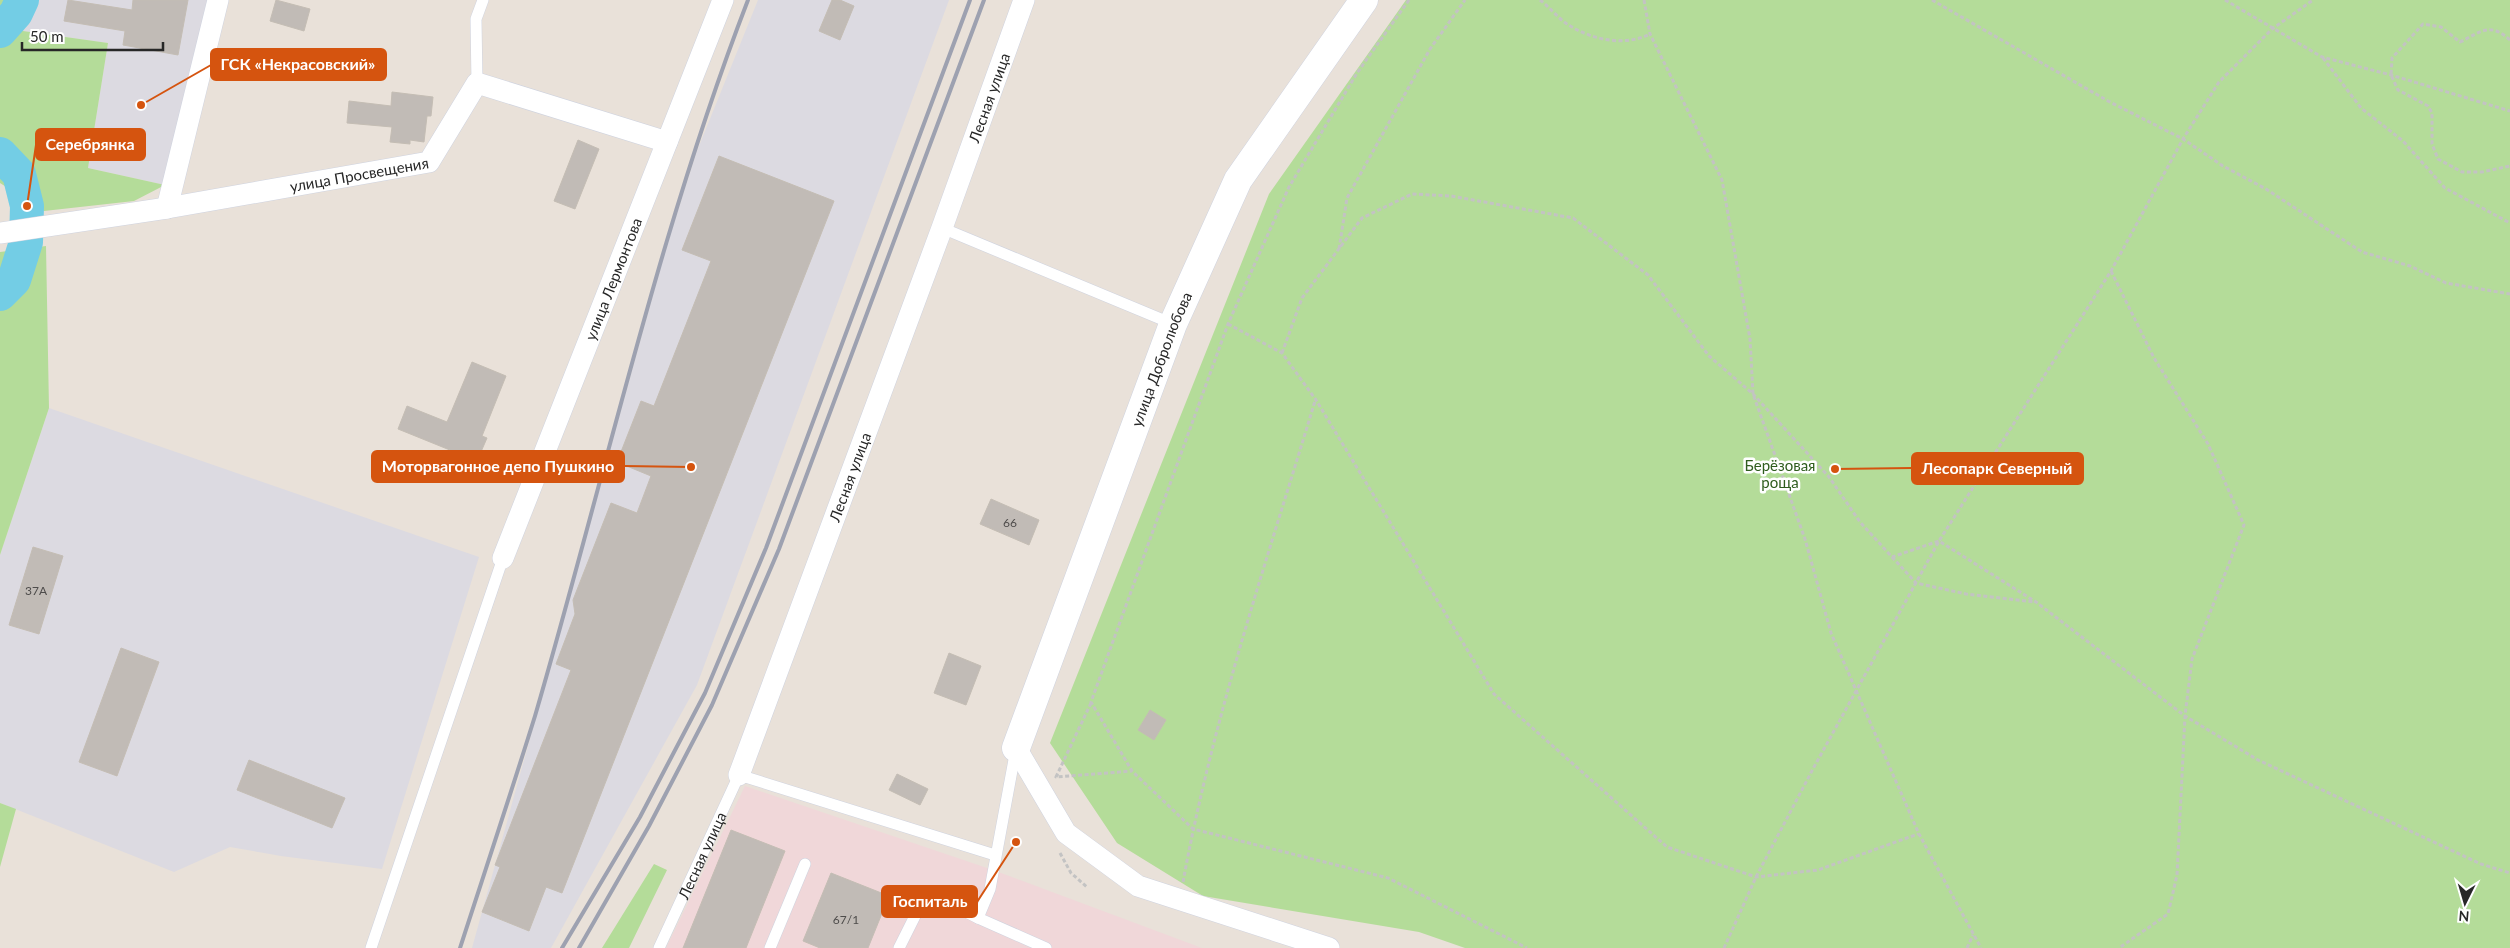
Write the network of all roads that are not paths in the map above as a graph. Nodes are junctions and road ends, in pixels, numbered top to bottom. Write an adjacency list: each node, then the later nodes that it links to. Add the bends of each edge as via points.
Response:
1 (218, 0): 8 (street)
2 (483, 0): 6 (lane, via 476,19)
3 (723, 0): 7 (street, улица Лермонтова)
4 (1024, 0): 9 (street, Лесная улица)
5 (1364, 0): 11 (street, улица Добролюбова, via 1238,180)
6 (478, 83): 7 (street); 8 (street, улица Просвещения, via 429,162)
7 (668, 142): 12 (street, улица Лермонтова)
8 (167, 208): 10 (street, улица Просвещения)
9 (942, 228): 11 (lane); 14 (street, Лесная улица)
10 (0, 233)
11 (1172, 324): 13 (street, улица Добролюбова)
12 (503, 558): 18 (lane)
13 (1016, 748): 15 (lane); 23 (street, via 1066,833 1138,886)
14 (739, 775): 15 (lane); 19 (lane, Лесная улица)
15 (995, 855): 17 (lane, via 990,889)
16 (805, 864): 20 (lane)
17 (978, 918): 21 (lane, via 927,892); 22 (lane)
18 (371, 948)
19 (659, 948)
20 (770, 948)
21 (899, 948)
22 (1046, 948)
23 (1329, 948)

